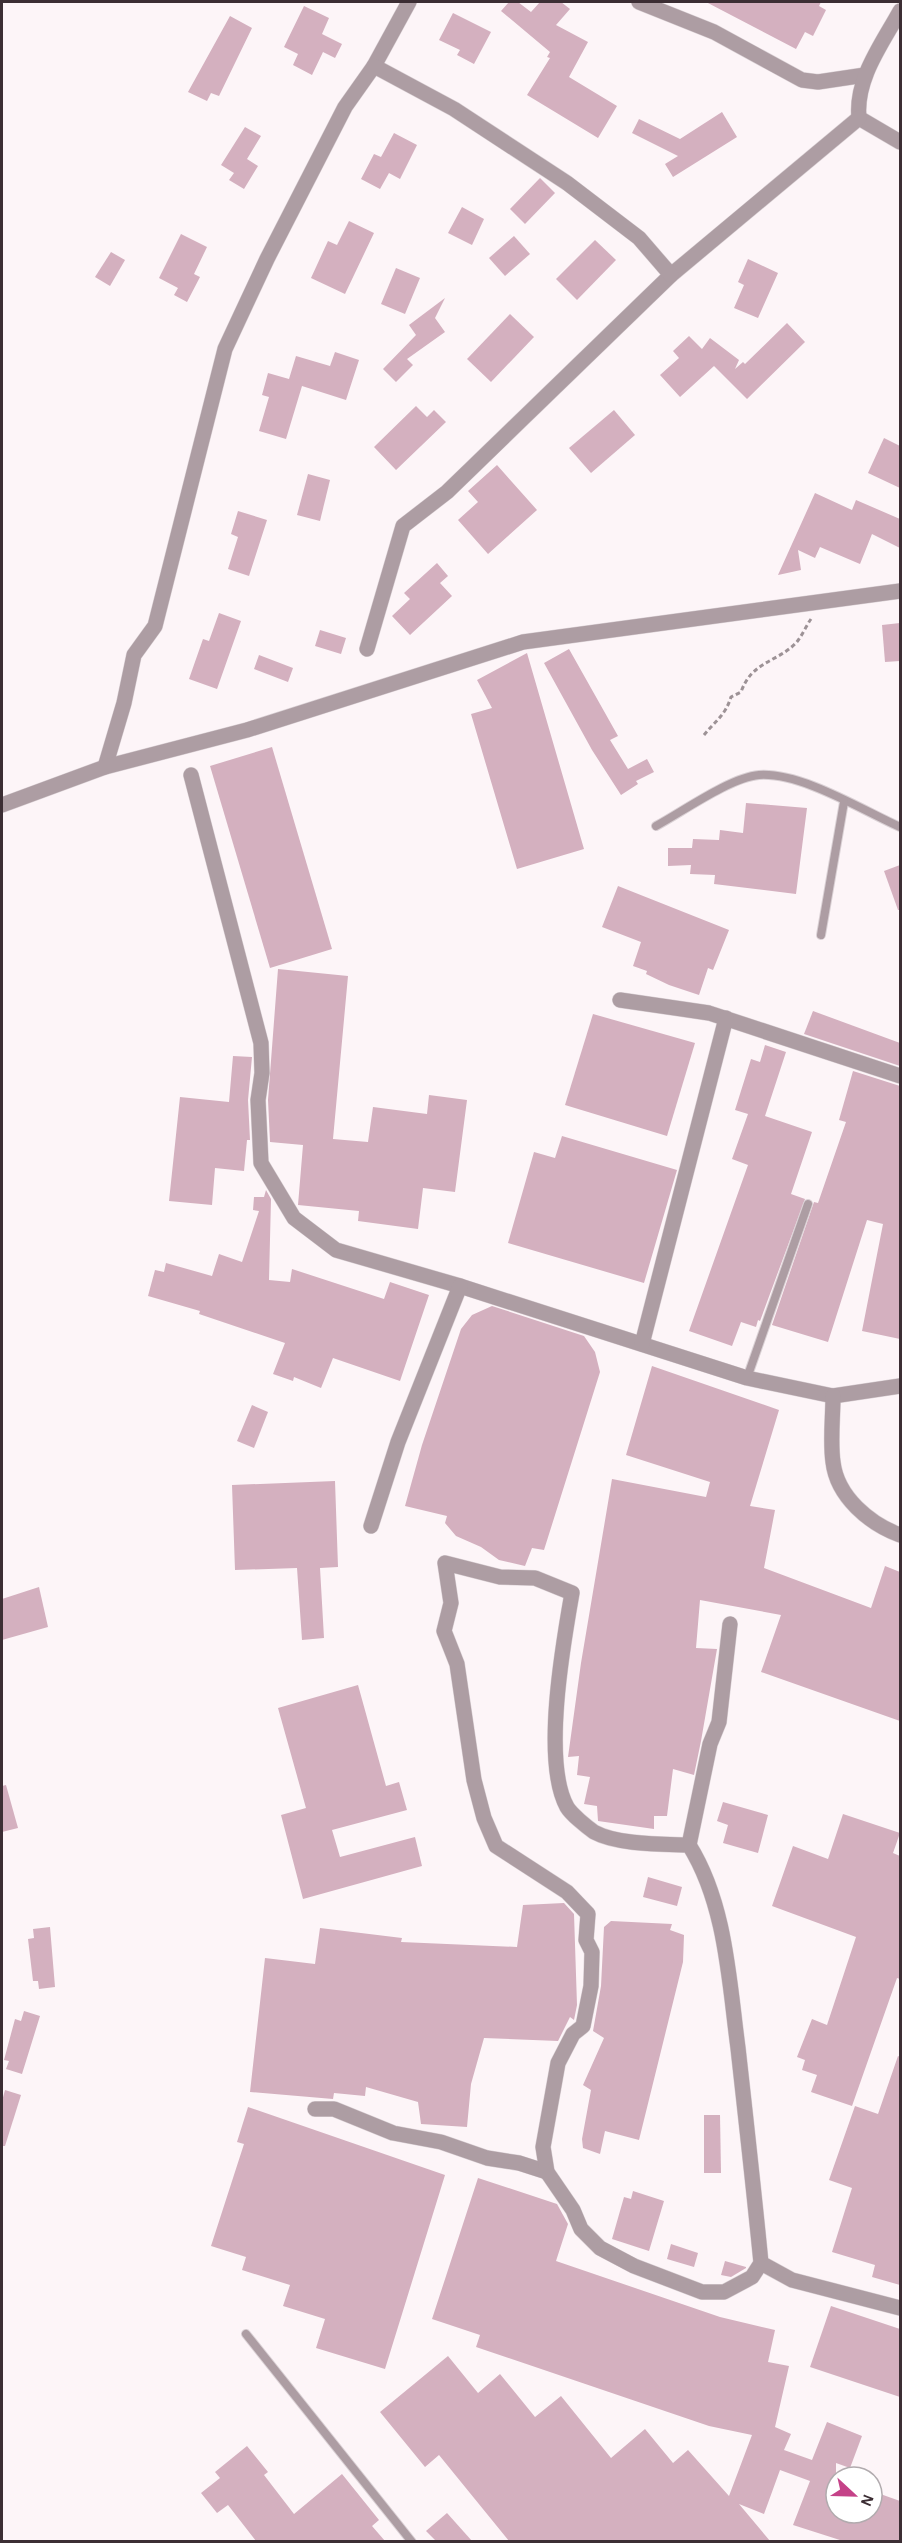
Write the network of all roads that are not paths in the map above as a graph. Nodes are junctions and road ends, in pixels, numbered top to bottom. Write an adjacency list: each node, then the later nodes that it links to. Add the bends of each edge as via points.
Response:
1 (409, 2): 4 (street)
2 (639, 2): 5 (street, via 714,32 802,80 818,82)
3 (900, 11): 5 (street)
4 (374, 66): 8 (street, via 454,109 567,183 639,238); 11 (street, via 345,107 225,349 154,626 134,655)
5 (865, 75): 6 (street)
6 (859, 118): 7 (street); 8 (street)
7 (900, 142)
8 (670, 275): 10 (street, via 447,492 403,526)
9 (900, 591): 11 (street, via 523,642 247,730)
10 (367, 649)
11 (105, 767): 14 (street)
12 (191, 775): 22 (street, via 261,1043 261,1162 276,1191 294,1218 336,1250)
13 (844, 802): 15 (lane, via 815,787 758,775 728,785); 16 (lane); 17 (lane)
14 (2, 805)
15 (656, 826)
16 (900, 827)
17 (821, 935)
18 (620, 1000): 19 (street)
19 (726, 1018): 20 (street); 23 (street)
20 (900, 1076)
21 (808, 1204): 24 (lane)
22 (460, 1286): 23 (street); 27 (street, via 398,1442)
23 (642, 1344): 24 (street)
24 (747, 1378): 26 (street)
25 (900, 1386): 26 (street)
26 (833, 1396): 28 (street, via 833,1463 841,1487 856,1508)
27 (371, 1526)
28 (900, 1535)
29 (730, 1624): 30 (street, via 719,1722 710,1744)
30 (689, 1845): 32 (street, via 643,1844 595,1832 567,1808 556,1767 555,1726 572,1593 535,1578 500,1577 445,1563 451,1603 444,1631 457,1664 474,1780 484,1818 496,1846 567,1892 588,1914 586,1940 592,1952 591,1986 583,2026 573,2034 558,2063 543,2147); 33 (street, via 702,1865 715,1904 728,1977)
31 (315, 2109): 32 (street, via 334,2109 393,2133 441,2142)
32 (547, 2172): 33 (street, via 581,2229 600,2247 634,2266 702,2292 724,2292 752,2277)
33 (761, 2262): 34 (street, via 792,2280)
34 (900, 2308)
35 (246, 2334): 36 (lane)
36 (412, 2541)

